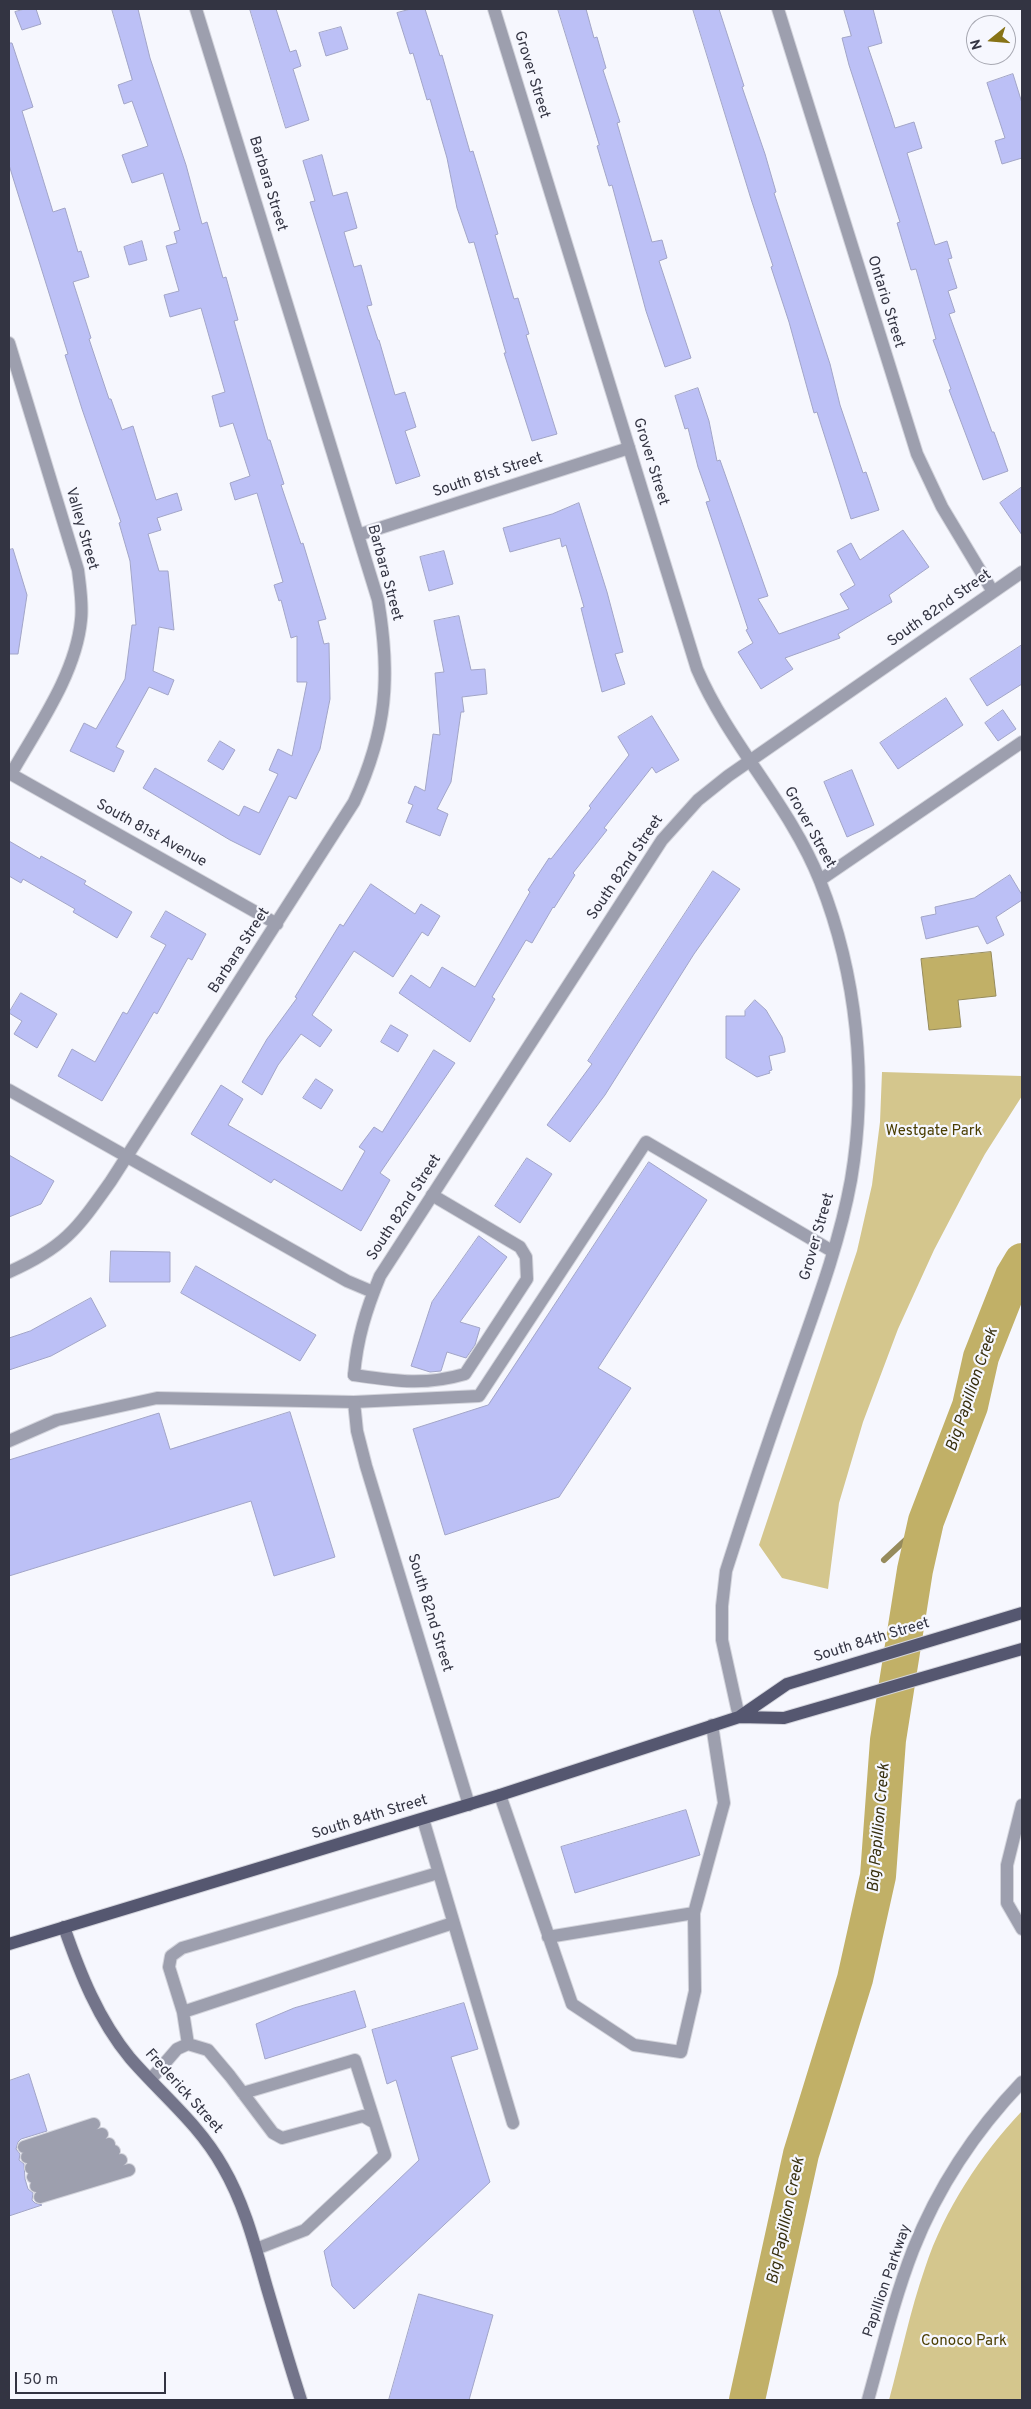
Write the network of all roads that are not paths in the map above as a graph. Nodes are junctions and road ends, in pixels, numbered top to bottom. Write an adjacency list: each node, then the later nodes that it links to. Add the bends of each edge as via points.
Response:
1 (196, 9): 6 (street, Barbara Street)
2 (494, 9): 5 (street, Grover Street)
3 (778, 9): 8 (street, Ontario Street, via 917,454 942,507)
4 (9, 343): 11 (street, Valley Street, via 78,570 81,594 81,621 68,672)
5 (628, 448): 6 (street, South 81st Street); 10 (street, Grover Street, via 697,669 713,703)
6 (358, 535): 13 (street, Barbara Street, via 378,600 384,637 386,687 379,736 369,770 354,802)
7 (1022, 572): 8 (street, South 82nd Street)
8 (993, 592): 10 (street, South 82nd Street)
9 (1022, 742): 12 (street)
10 (750, 760): 12 (street, Grover Street); 16 (street, South 82nd Street, via 698,800 662,840)
11 (10, 773): 13 (street, South 81st Avenue)
12 (820, 880): 17 (street, Grover Street, via 844,954 858,1054 859,1104 850,1180)
13 (277, 924): 15 (street, Barbara Street)
14 (9, 1090): 15 (street)
15 (127, 1157): 18 (street, Barbara Street, via 64,1241 38,1259); 19 (street, via 347,1281)
16 (432, 1195): 19 (street, South 82nd Street); 19 (street, South 82nd Street, via 520,1247 526,1257 527,1279 465,1374 415,1383 354,1376 363,1317)
17 (832, 1251): 20 (street, via 646,1142 479,1396); 24 (street, Grover Street, via 726,1571 722,1640)
18 (9, 1272)
19 (373, 1292)
20 (354, 1402): 21 (street, via 157,1398 57,1420); 27 (street, South 82nd Street, via 366,1466)
21 (9, 1440)
22 (1021, 1614): 24 (main road, South 84th Street, via 787,1684)
23 (1017, 1650): 24 (main road, South 84th Street, via 784,1718)
24 (739, 1717): 25 (main road, South 84th Street)
25 (712, 1725): 26 (main road, South 84th Street); 31 (street, via 724,1803)
26 (500, 1795): 27 (main road, South 84th Street); 35 (street)
27 (469, 1804): 29 (main road, South 84th Street)
28 (1022, 1805): 34 (street, via 1008,1865 1007,1903)
29 (423, 1819): 30 (street); 33 (main road, South 84th Street)
30 (438, 1874): 32 (street); 37 (street, via 182,1948 171,1956 169,1967)
31 (694, 1913): 35 (street); 35 (street, via 695,1991 680,2052 634,2045 572,2004)
32 (453, 1924): 37 (street); 43 (street)
33 (64, 1927): 36 (main road, South 84th Street); 39 (main road, Frederick Street, via 97,2008 112,2034)
34 (1022, 1929)
35 (548, 1937)
36 (9, 1944)
37 (183, 2012): 38 (street)
38 (188, 2044): 39 (street, via 178,2049); 41 (street, via 208,2050)
39 (151, 2079): 46 (main road, Frederick Street, via 204,2136 219,2160 240,2202)
40 (1022, 2082): 48 (street, Papillion Parkway, via 963,2153 934,2203 896,2299)
41 (243, 2093): 42 (street, via 273,2133 282,2138 363,2116); 42 (street, via 355,2060)
42 (375, 2123): 46 (street, via 385,2154 305,2230)
43 (513, 2123)
44 (111, 2147): 45 (street); 45 (street); 45 (street)
45 (32, 2172)
46 (256, 2249): 47 (main road, Frederick Street)
47 (300, 2400)
48 (868, 2400)

